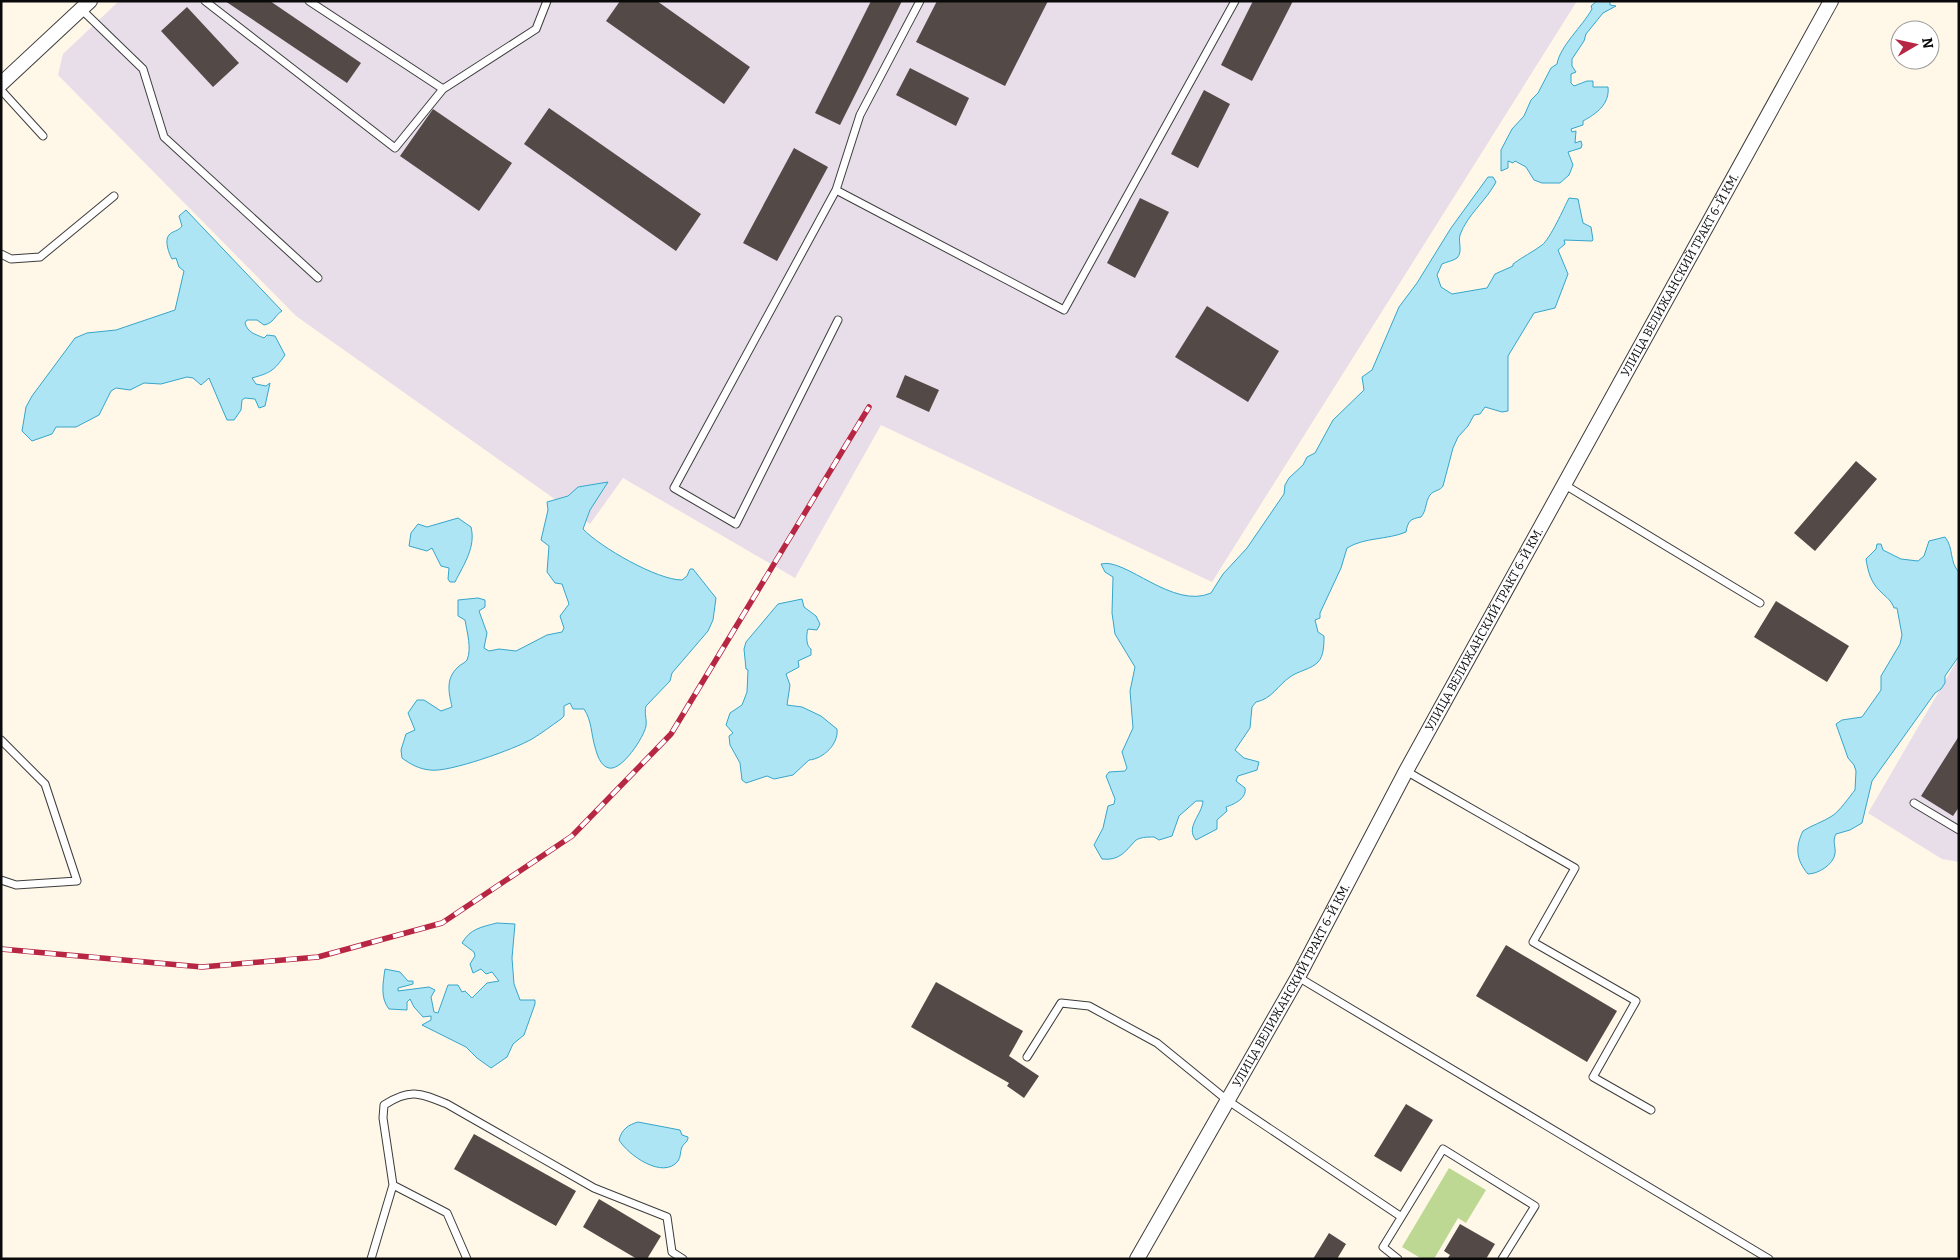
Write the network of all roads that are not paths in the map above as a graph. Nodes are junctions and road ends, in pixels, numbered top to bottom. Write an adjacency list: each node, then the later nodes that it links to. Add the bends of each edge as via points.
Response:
1 (206, 1): 9 (lane, via 395,148)
2 (309, 1): 9 (lane)
3 (547, 1): 9 (lane, via 536,29)
4 (920, 1): 12 (lane, via 860,115)
5 (1235, 1): 12 (lane, via 1064,310)
6 (1831, 1): 17 (street, УЛИЦА ВЕЛИЖАНСКИЙ ТРАКТ 6-Й КМ.)
7 (85, 5): 8 (street); 15 (lane, via 144,69 164,137)
8 (1, 84)
9 (443, 89)
10 (1, 90): 11 (lane)
11 (43, 136)
12 (836, 190): 16 (lane, via 674,488 736,524)
13 (114, 196): 14 (lane, via 40,257 11,259)
14 (1, 254)
15 (318, 278)
16 (838, 320)
17 (1565, 485): 18 (lane); 20 (street, УЛИЦА ВЕЛИЖАНСКИЙ ТРАКТ 6-Й КМ.)
18 (1760, 603)
19 (1, 740): 23 (lane, via 45,784 77,881 16,885)
20 (1406, 771): 24 (street, УЛИЦА ВЕЛИЖАНСКИЙ ТРАКТ 6-Й КМ.); 27 (lane, via 1574,868 1533,942 1636,1001 1593,1077)
21 (1914, 802): 22 (lane)
22 (1959, 830)
23 (1, 880)
24 (1298, 977): 26 (street, УЛИЦА ВЕЛИЖАНСКИЙ ТРАКТ 6-Й КМ.); 36 (lane)
25 (1027, 1056): 26 (lane, via 1061,1003 1089,1006 1156,1043)
26 (1226, 1100): 29 (lane); 33 (street, УЛИЦА ВЕЛИЖАНСКИЙ ТРАКТ 6-Й КМ.)
27 (1651, 1110)
28 (393, 1185): 30 (lane); 31 (lane, via 447,1214); 32 (lane, via 382,1118 384,1105 400,1094 423,1094 594,1188 666,1217 672,1252)
29 (1400, 1216): 34 (lane, via 1383,1247); 35 (lane, via 1443,1149 1535,1206)
30 (371, 1259)
31 (467, 1259)
32 (683, 1259)
33 (1137, 1259)
34 (1398, 1259)
35 (1502, 1259)
36 (1769, 1259)

